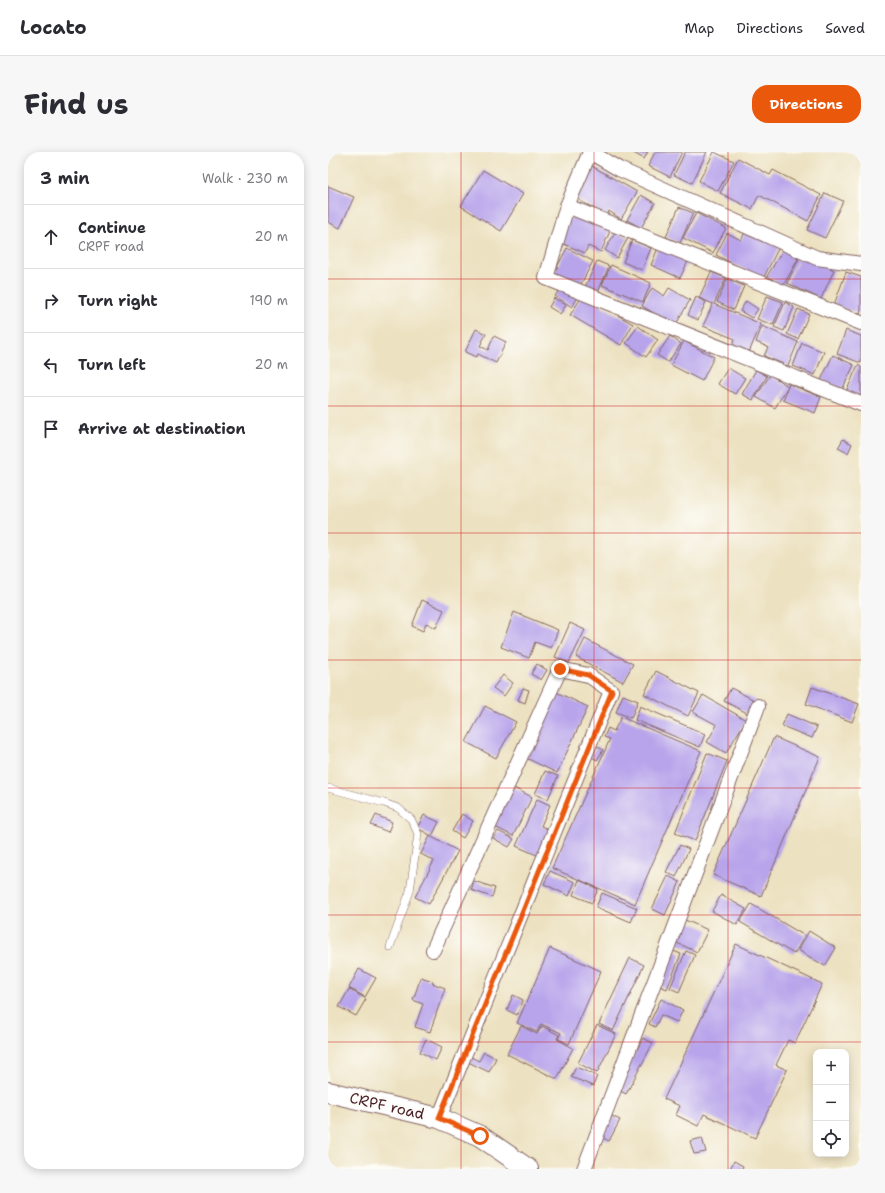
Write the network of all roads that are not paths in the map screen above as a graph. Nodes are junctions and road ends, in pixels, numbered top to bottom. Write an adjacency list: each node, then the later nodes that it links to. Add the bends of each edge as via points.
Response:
1 (590, 152): 2 (street); 3 (street, via 619,169 817,258)
2 (567, 206): 4 (street); 5 (street, via 546,278)
3 (861, 264)
4 (861, 323)
5 (861, 404)
6 (758, 706): 13 (street)
7 (328, 788): 8 (lane, via 398,808 411,819 418,834 410,892)
8 (390, 947)
9 (433, 950): 11 (street, via 560,669 588,675 612,691)
10 (328, 1092): 11 (street, CRPF road)
11 (439, 1118): 12 (street, CRPF road, via 480,1136)
12 (528, 1169)
13 (584, 1169)

